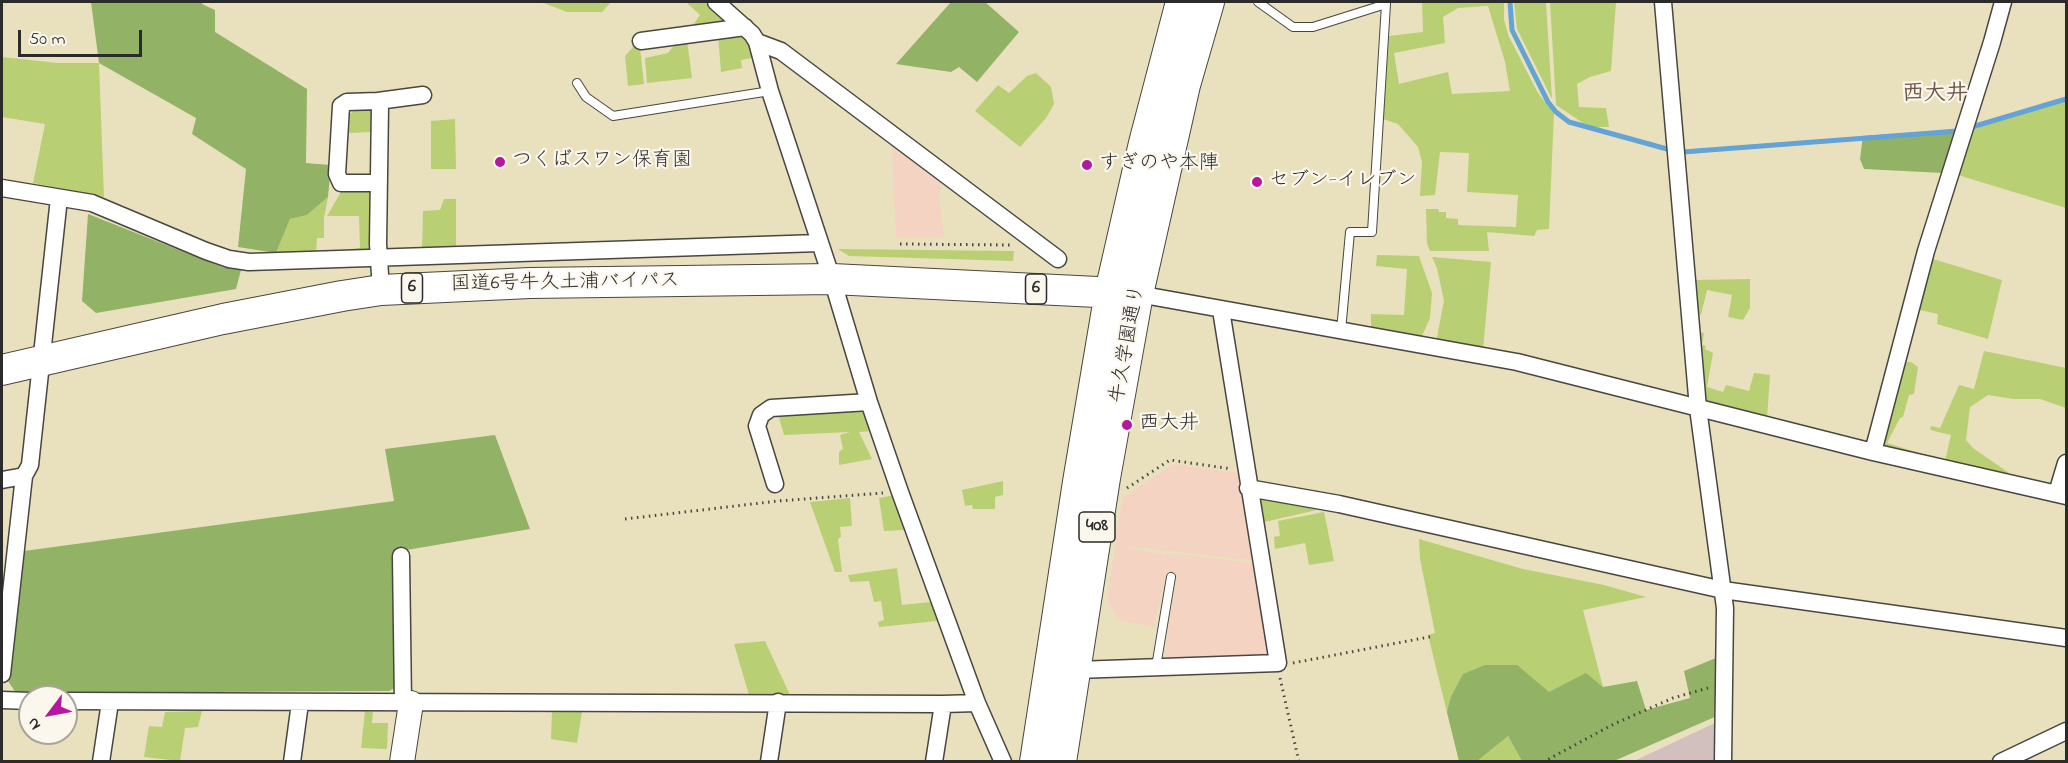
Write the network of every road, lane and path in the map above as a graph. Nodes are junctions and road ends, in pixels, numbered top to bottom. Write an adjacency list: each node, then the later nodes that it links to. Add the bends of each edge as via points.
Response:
1 (717, 2): 7 (street)
2 (1181, 2): 24 (highway, 牛久学園通り / 408, via 1144,143)
3 (1209, 2): 24 (highway, 牛久学園通り / 408, via 1172,141)
4 (1258, 2): 26 (lane, via 1293,27 1313,27 1386,4 1372,232 1350,232)
5 (1663, 2): 30 (street)
6 (2003, 2): 31 (street, via 1926,251)
7 (745, 27): 8 (street); 9 (street)
8 (641, 41)
9 (757, 42): 11 (street); 17 (street, via 781,51)
10 (577, 83): 11 (lane, via 586,97 613,116)
11 (770, 92): 18 (street)
12 (423, 95): 13 (street)
13 (378, 101): 14 (street); 14 (street, via 347,102 340,106 337,174 341,183)
14 (378, 183): 20 (street)
15 (2, 188): 16 (street)
16 (59, 198): 20 (street, via 92,203 230,260); 27 (street)
17 (1026, 235): 19 (path, via 1017,245); 21 (street)
18 (819, 243): 20 (street); 22 (street)
19 (900, 244)
20 (379, 259): 23 (street)
21 (1058, 259)
22 (832, 279): 23 (highway, 国道6号牛久土浦バイパス / 6, via 530,283); 24 (highway, 国道6号牛久土浦バイパス / 6); 29 (street)
23 (381, 290): 27 (highway, 国道6号牛久土浦バイパス / 6, via 223,319)
24 (1124, 293): 25 (street); 49 (highway, 牛久学園通り / 408, via 1105,478); 68 (highway, 牛久学園通り / 408, via 1078,482)
25 (1221, 310): 26 (street); 33 (street)
26 (1341, 331): 30 (street, via 1517,362)
27 (41, 361): 28 (highway, 国道6号牛久土浦バイパス / 6); 34 (street, via 30,465)
28 (2, 370)
29 (869, 402): 36 (street, via 771,408 761,415 757,426); 39 (street)
30 (1698, 408): 31 (street); 44 (street)
31 (1873, 452): 40 (street)
32 (2067, 463): 40 (street)
33 (1245, 471): 37 (street); 38 (path, via 1170,460)
34 (24, 476): 35 (street); 50 (street)
35 (2, 480)
36 (775, 484)
37 (1248, 488): 44 (street, via 1339,504); 47 (street)
38 (1126, 489)
39 (900, 492): 41 (path, via 777,501); 59 (street)
40 (2062, 495)
41 (625, 519)
42 (400, 555): 58 (street)
43 (1171, 577): 48 (lane)
44 (1723, 590): 46 (street); 51 (street)
45 (1434, 636): 47 (path)
46 (2067, 638)
47 (1278, 663): 48 (street); 70 (path)
48 (1156, 668): 49 (street)
49 (1076, 670): 69 (highway, 牛久学園通り / 408)
50 (2, 674)
51 (1724, 687): 71 (path, via 1673,698); 72 (street)
52 (2, 700): 53 (street)
53 (18, 701)
54 (78, 701): 55 (street)
55 (110, 702): 57 (street); 62 (street)
56 (778, 702): 58 (street); 60 (street); 65 (street)
57 (300, 703): 58 (street); 63 (street)
58 (407, 703): 64 (street)
59 (977, 703): 60 (street); 67 (street)
60 (943, 704): 66 (street)
61 (2067, 731): 73 (street)
62 (101, 762)
63 (292, 762)
64 (402, 762)
65 (769, 762)
66 (934, 762)
67 (1002, 762)
68 (1035, 762)
69 (1061, 762)
70 (1299, 762)
71 (1543, 762)
72 (1723, 762)
73 (2001, 762)

